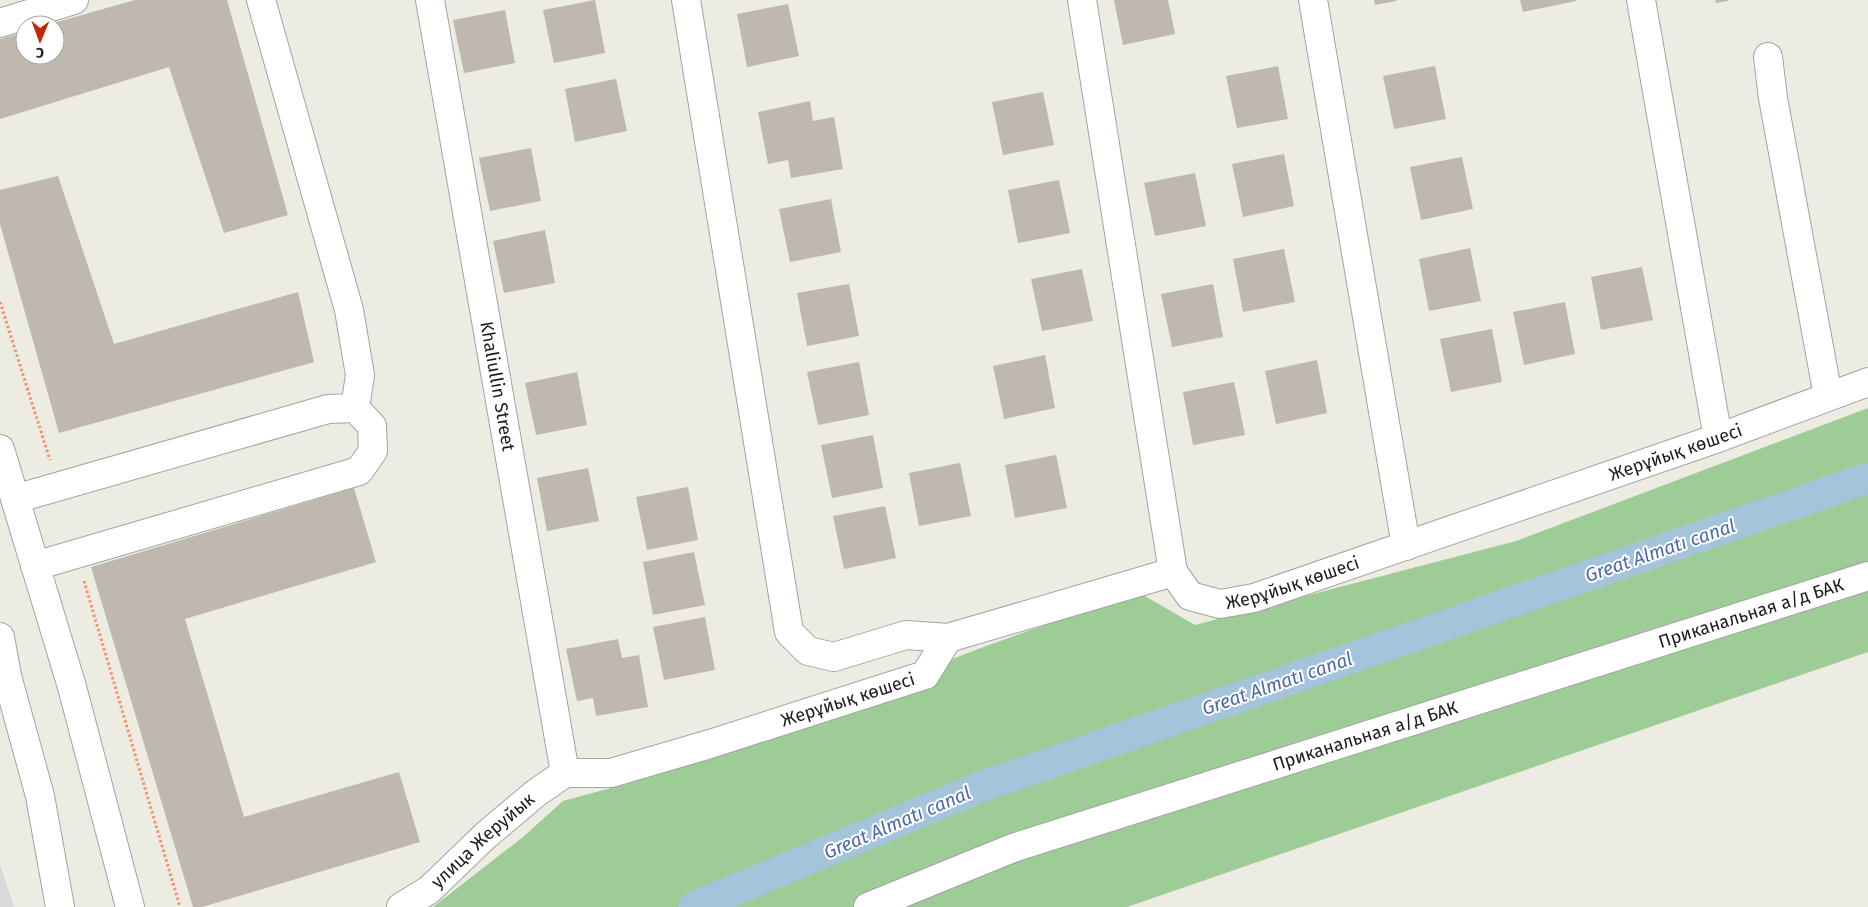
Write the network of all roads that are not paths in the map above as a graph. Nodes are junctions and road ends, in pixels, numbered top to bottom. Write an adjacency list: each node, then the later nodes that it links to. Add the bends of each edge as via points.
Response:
1 (74, 0): 8 (street)
2 (262, 0): 12 (street, via 349,310 360,375)
3 (430, 0): 22 (street, Khaliullin Street)
4 (686, 0): 21 (street, via 788,632 808,651 834,656 906,635)
5 (1082, 0): 18 (street)
6 (1313, 0): 16 (street)
7 (1642, 0): 13 (street)
8 (0, 22)
9 (1768, 57): 11 (street)
10 (1868, 382): 11 (street, Жерұйық көшесі)
11 (1828, 396): 13 (street, Жерұйық көшесі)
12 (355, 408): 15 (street, via 328,409); 17 (street, via 372,426 373,451 359,471)
13 (1718, 438): 16 (street, Жерұйық көшесі)
14 (0, 448): 15 (street)
15 (15, 499): 17 (street)
16 (1406, 546): 18 (street, Жерұйық көшесі, via 1254,598 1220,604 1190,596)
17 (36, 566): 24 (street, via 72,687)
18 (1173, 572): 21 (street)
19 (1868, 576): 26 (street, Приканальная а/д БАК, via 1013,848)
20 (0, 637): 23 (street, via 7,676 40,796)
21 (948, 638): 22 (street, Жерұйық көшесі, via 925,675 611,774)
22 (564, 773): 25 (street, улица Жеруйык, via 485,836 429,890)
23 (60, 907)
24 (130, 907)
25 (401, 907)
26 (868, 907)

